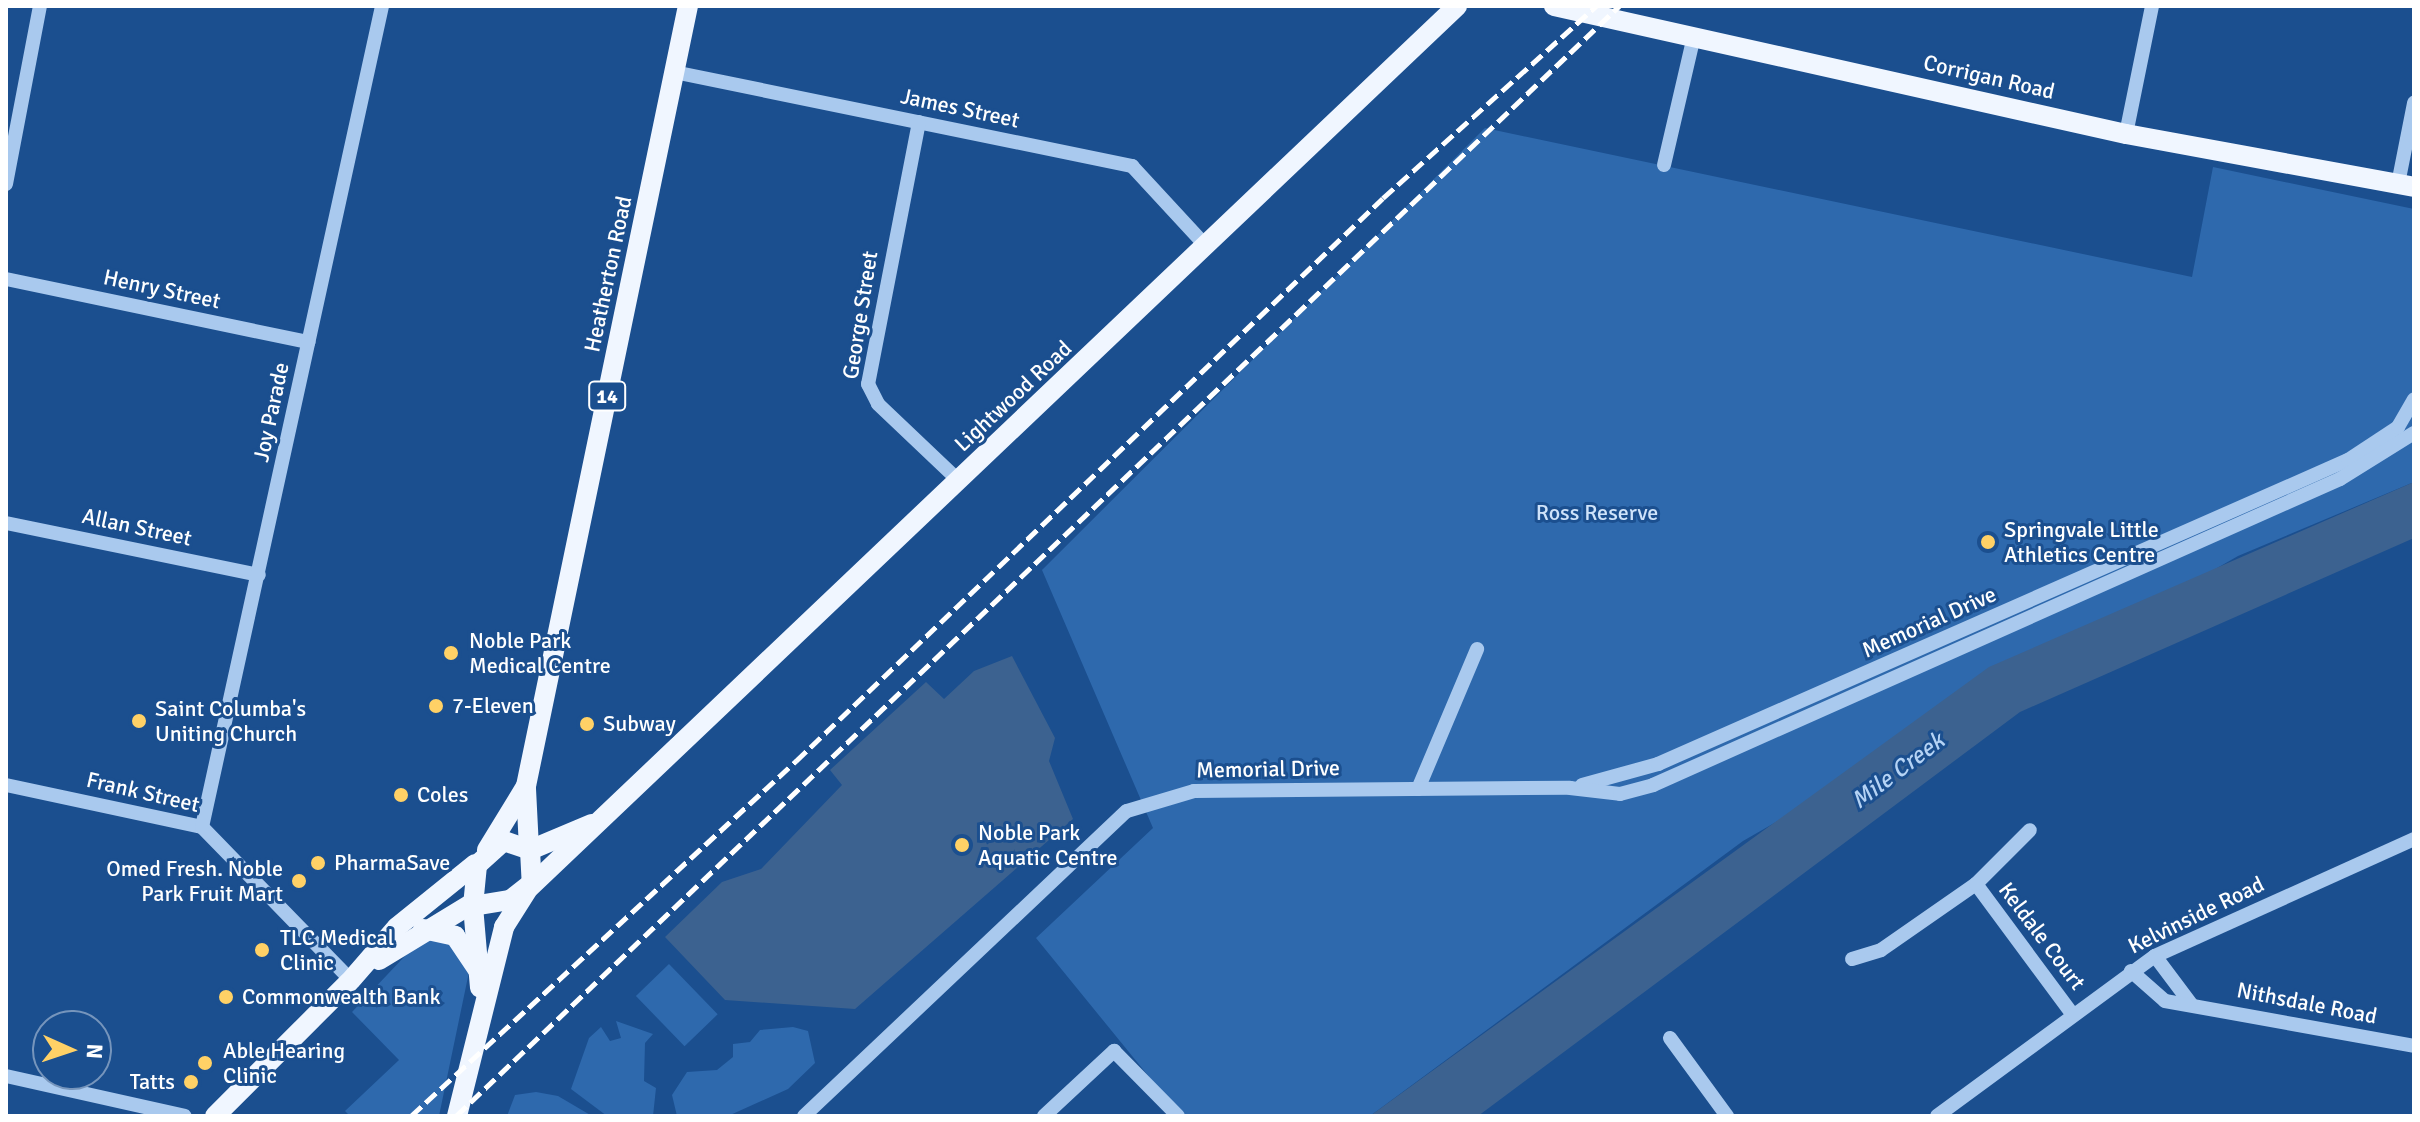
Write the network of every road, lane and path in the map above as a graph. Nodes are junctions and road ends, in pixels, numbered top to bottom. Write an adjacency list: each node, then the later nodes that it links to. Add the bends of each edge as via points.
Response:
1 (40, 6): 13 (street)
2 (382, 6): 17 (street, Joy Parade)
3 (688, 6): 8 (main road, Heatherton Road / 14)
4 (1457, 6): 15 (main road, Lightwood Road)
5 (1554, 6): 7 (main road, Corrigan Road)
6 (2152, 6): 11 (street)
7 (1694, 36): 11 (main road, Corrigan Road); 12 (street)
8 (674, 72): 10 (street, James Street); 25 (main road, Heatherton Road / 14)
9 (2414, 103): 14 (street)
10 (919, 122): 15 (street, James Street, via 1132,166); 20 (street, George Street, via 868,384 878,404)
11 (2126, 134): 14 (main road, Corrigan Road)
12 (1664, 165)
13 (6, 184)
14 (2406, 186)
15 (1205, 245): 20 (main road, Lightwood Road)
16 (6, 279): 17 (street, Henry Street)
17 (308, 342): 22 (street, Joy Parade)
18 (2414, 399): 26 (street, Memorial Drive, via 2398,427 2336,465 1658,764)
19 (2414, 433): 26 (street, Memorial Drive, via 2340,479 1653,785 1620,794)
20 (958, 480): 28 (main road, Lightwood Road)
21 (6, 523): 22 (street, Allan Street)
22 (259, 575): 29 (street, Joy Parade)
23 (1477, 649): 27 (street)
24 (6, 785): 29 (street, Frank Street)
25 (526, 786): 32 (main road, Heatherton Road / 14); 33 (main road, Heatherton Road / 14)
26 (1570, 788): 27 (street, Memorial Drive)
27 (1418, 789): 52 (street, Memorial Drive, via 1194,791 1127,811)
28 (599, 820): 32 (main road, Lightwood Road); 35 (main road, Lightwood Road)
29 (202, 827): 42 (street, Frank Street)
30 (2030, 830): 34 (street, Keldale Court)
31 (2414, 839): 38 (street, Kelvinside Road)
32 (530, 849): 33 (main road, via 504,841); 35 (main road, 14, via 536,866)
33 (483, 854): 36 (main road, 14); 42 (main road, via 397,927)
34 (1976, 884): 39 (street, Keldale Court, via 1881,950); 45 (street, Keldale Court)
35 (529, 888): 36 (main road); 44 (main road, 14, via 507,919)
36 (472, 905): 37 (main road); 41 (main road, 14)
37 (423, 929): 41 (main road, via 461,940); 42 (main road)
38 (2155, 956): 40 (street, Kelvinside Road); 43 (street)
39 (1852, 959)
40 (2131, 971): 43 (street, Nithsdale Road, via 2157,999); 45 (street, Kelvinside Road)
41 (480, 976): 44 (main road, 14)
42 (350, 981): 50 (main road)
43 (2192, 1004): 47 (street, Nithsdale Road)
44 (479, 1008): 51 (main road, 14)
45 (2073, 1015): 56 (street, Kelvinside Road)
46 (1670, 1038): 55 (street)
47 (2414, 1046)
48 (6, 1076): 49 (street)
49 (185, 1116)
50 (215, 1116)
51 (457, 1116)
52 (804, 1116)
53 (1044, 1116): 54 (street, via 1114,1051)
54 (1178, 1116)
55 (1727, 1116)
56 (1937, 1116)

